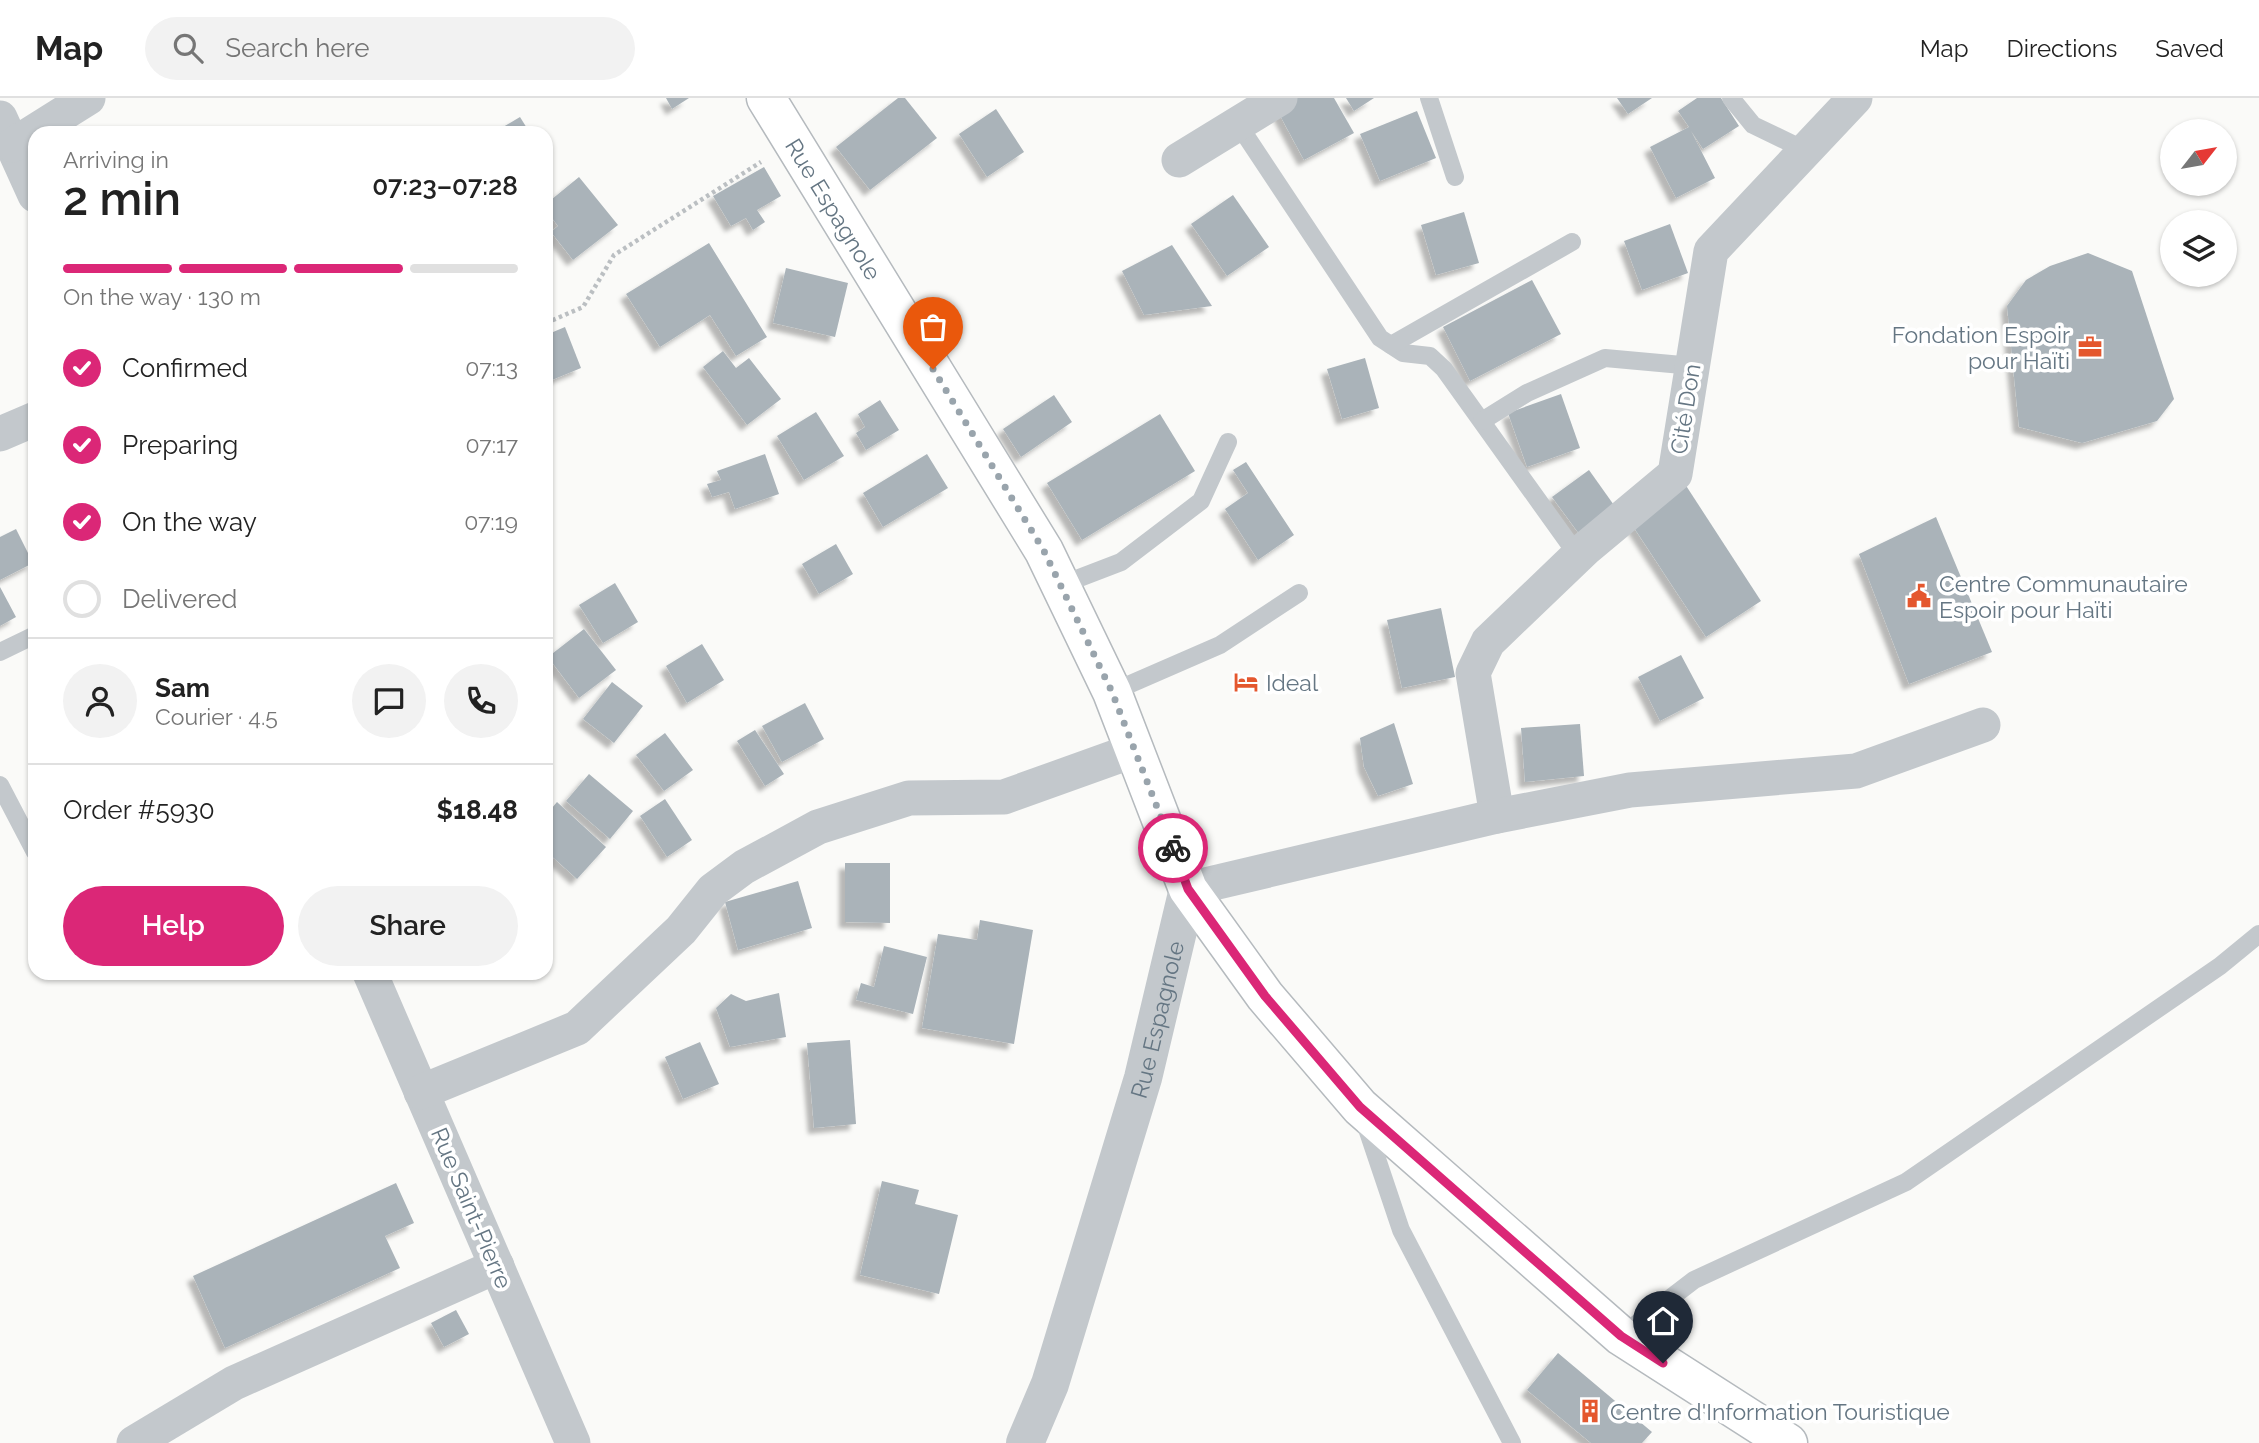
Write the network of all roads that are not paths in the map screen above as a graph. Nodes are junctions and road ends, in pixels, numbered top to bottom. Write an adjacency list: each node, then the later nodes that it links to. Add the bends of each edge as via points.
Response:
1 (88, 98): 8 (street)
2 (766, 98): 21 (main road, Rue Espagnole)
3 (1280, 98): 7 (street)
4 (1429, 98): 11 (lane)
5 (1731, 98): 9 (lane, via 1753,125)
6 (1855, 98): 9 (street, Cité Don)
7 (1238, 124): 10 (street); 14 (lane, via 1380,338)
8 (7, 132): 12 (street)
9 (1805, 150): 15 (street, Cité Don, via 1711,251)
10 (1179, 160)
11 (1455, 177)
12 (28, 179)
13 (1572, 242): 14 (lane)
14 (1391, 345): 16 (lane, via 1403,353 1430,356)
15 (1693, 366): 16 (lane, via 1605,358 1527,393); 20 (street, Cité Don, via 1675,474)
16 (1482, 421): 20 (lane)
17 (28, 422): 18 (street)
18 (0, 434)
19 (1228, 442): 21 (lane, via 1201,501 1121,562)
20 (1578, 556): 29 (street, Cité Don, via 1488,642 1473,673)
21 (1061, 584): 25 (main road, Rue Espagnole)
22 (1299, 593): 25 (lane, via 1220,645)
23 (28, 638): 24 (lane)
24 (0, 652)
25 (1112, 692): 27 (main road, Rue Espagnole)
26 (1983, 725): 29 (street, via 1856,771 1630,790)
27 (1135, 750): 31 (main road, Rue Espagnole); 34 (street, via 1003,797 909,798 818,827 744,867 713,890 681,930 577,1028)
28 (0, 785): 30 (lane)
29 (1497, 816): 31 (street)
30 (28, 839)
31 (1188, 889): 35 (main road, via 1265,996); 40 (street, Rue Espagnole, via 1143,1078 1050,1384)
32 (2259, 934): 37 (lane, via 2220,966 1906,1182 1694,1280)
33 (373, 980): 34 (street, Rue Saint-Pierre)
34 (421, 1092): 36 (street, Rue Saint-Pierre)
35 (1360, 1107): 37 (main road); 41 (lane, via 1401,1230)
36 (497, 1266): 38 (street, via 234,1383); 39 (street, Rue Saint-Pierre)
37 (1621, 1336): 42 (main road)
38 (134, 1443)
39 (573, 1443)
40 (1025, 1443)
41 (1511, 1443)
42 (1788, 1443)

